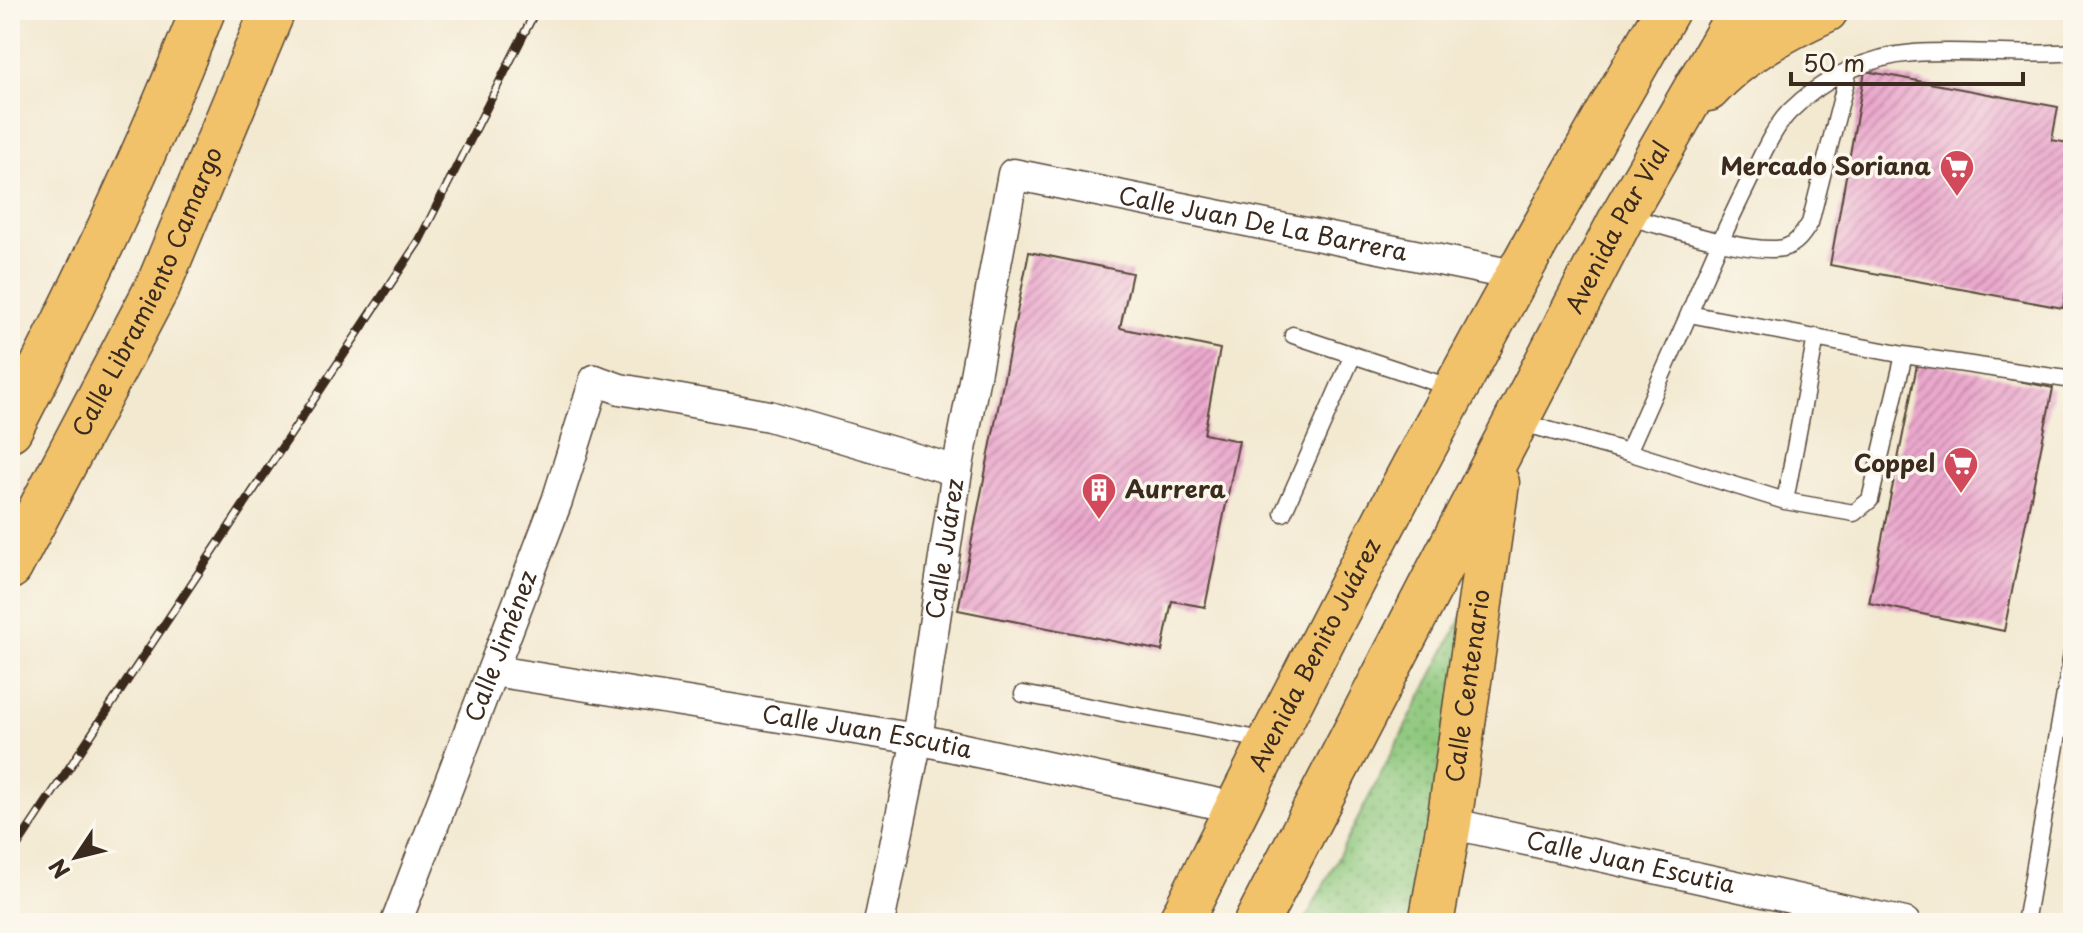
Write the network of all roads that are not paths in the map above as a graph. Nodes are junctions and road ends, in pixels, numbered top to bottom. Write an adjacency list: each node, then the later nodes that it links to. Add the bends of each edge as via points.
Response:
1 (203, 10): 20 (main road, via 87,274)
2 (273, 10): 26 (main road, Calle Libramiento Camargo, via 159,284)
3 (1667, 10): 12 (main road)
4 (1741, 10): 8 (main road, Avenida Par Vial)
5 (1826, 10): 8 (main road, via 1744,56)
6 (2073, 52): 7 (lane, via 1913,53)
7 (1849, 69): 11 (lane, via 1788,113); 11 (lane, via 1810,223 1799,239 1770,249)
8 (1669, 133): 10 (main road, Avenida Par Vial)
9 (1013, 174): 12 (street, Calle Juan De La Barrera); 23 (street, Calle Juárez)
10 (1623, 215): 11 (lane); 21 (main road, Avenida Par Vial)
11 (1720, 240): 13 (lane)
12 (1514, 275): 19 (main road)
13 (1689, 314): 15 (lane); 22 (lane)
14 (1293, 335): 16 (lane)
15 (1816, 337): 17 (lane); 24 (lane)
16 (1353, 355): 19 (lane); 25 (lane)
17 (1904, 355): 18 (lane); 24 (lane, via 1866,506 1845,513)
18 (2073, 380)
19 (1456, 390): 31 (main road, Avenida Benito Juárez)
20 (10, 429)
21 (1509, 435): 22 (lane); 33 (main road, Calle Centenario); 37 (main road)
22 (1628, 452): 24 (lane)
23 (957, 471): 28 (street, Calle Jiménez, via 769,416 590,383 557,501); 30 (street, Calle Juárez)
24 (1785, 501)
25 (1283, 513)
26 (10, 567)
27 (2073, 648): 40 (lane)
28 (494, 671): 30 (street, Calle Juan Escutia); 34 (street, Calle Jiménez)
29 (1023, 694): 31 (lane)
30 (917, 739): 32 (street, Calle Juan Escutia); 35 (street, Calle Juárez)
31 (1270, 742): 32 (main road, Avenida Benito Juárez)
32 (1237, 808): 36 (main road, Avenida Benito Juárez)
33 (1449, 823): 38 (main road, Calle Centenario); 39 (street, Calle Juan Escutia)
34 (396, 923)
35 (879, 923)
36 (1180, 923)
37 (1256, 923)
38 (1431, 923)
39 (1905, 923)
40 (2025, 923)

